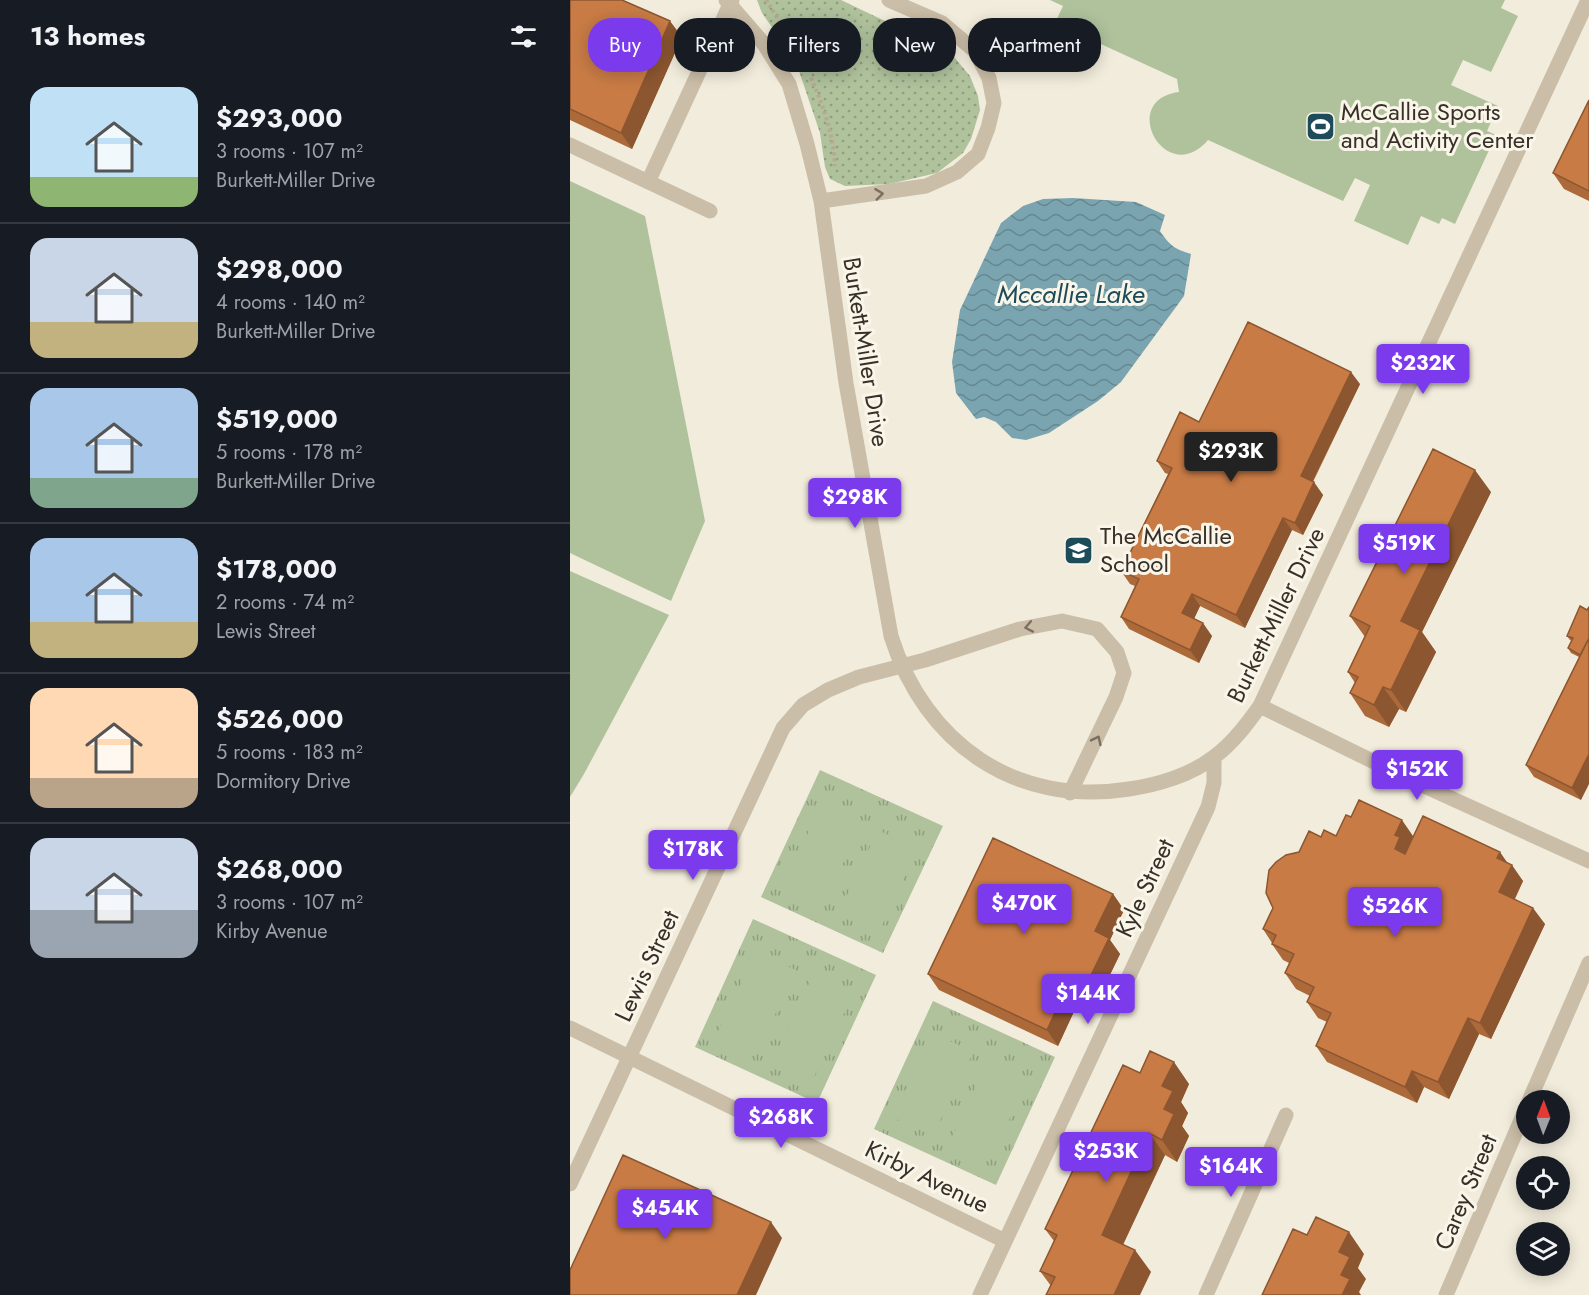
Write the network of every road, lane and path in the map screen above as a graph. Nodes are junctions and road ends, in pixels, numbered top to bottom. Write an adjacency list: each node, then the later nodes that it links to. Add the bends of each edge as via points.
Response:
1 (889, 0): 6 (street, one-way to 1, via 926,186 957,172 978,154 988,128 994,104 989,78 975,51 942,23)
2 (1588, 0): 9 (street, Burkett-Miller Drive)
3 (729, 1): 5 (street); 6 (street, Burkett-Miller Drive, via 764,44 789,84)
4 (570, 145): 5 (street)
5 (648, 182): 7 (street)
6 (821, 201): 8 (street, Burkett-Miller Drive, via 846,383 891,636)
7 (710, 211)
8 (900, 665): 11 (street, Burkett-Miller Drive, via 925,706 972,754 1001,774); 11 (street, Lewis Street, one-way to 8, via 1124,673 1117,652 1097,629 1062,621 1051,623); 16 (street, Lewis Street, via 828,690 803,705 783,728)
9 (1260, 706): 10 (street, Burkett-Miller Drive); 12 (street)
10 (1214, 758): 11 (street, Burkett-Miller Drive, via 1147,786 1108,793); 21 (street, Kyle Street, via 1214,783 1208,807)
11 (1070, 793)
12 (1589, 861)
13 (1589, 963): 14 (street)
14 (1584, 985): 17 (street)
15 (570, 1028): 16 (street, Kirby Avenue)
16 (629, 1056): 20 (street, Lewis Street); 21 (street, Kirby Avenue)
17 (1534, 1090)
18 (1286, 1115): 23 (street)
19 (1516, 1133): 24 (street, Carey Street)
20 (570, 1184)
21 (1005, 1240): 22 (street, Kyle Street)
22 (981, 1295)
23 (1206, 1295)
24 (1446, 1295)

